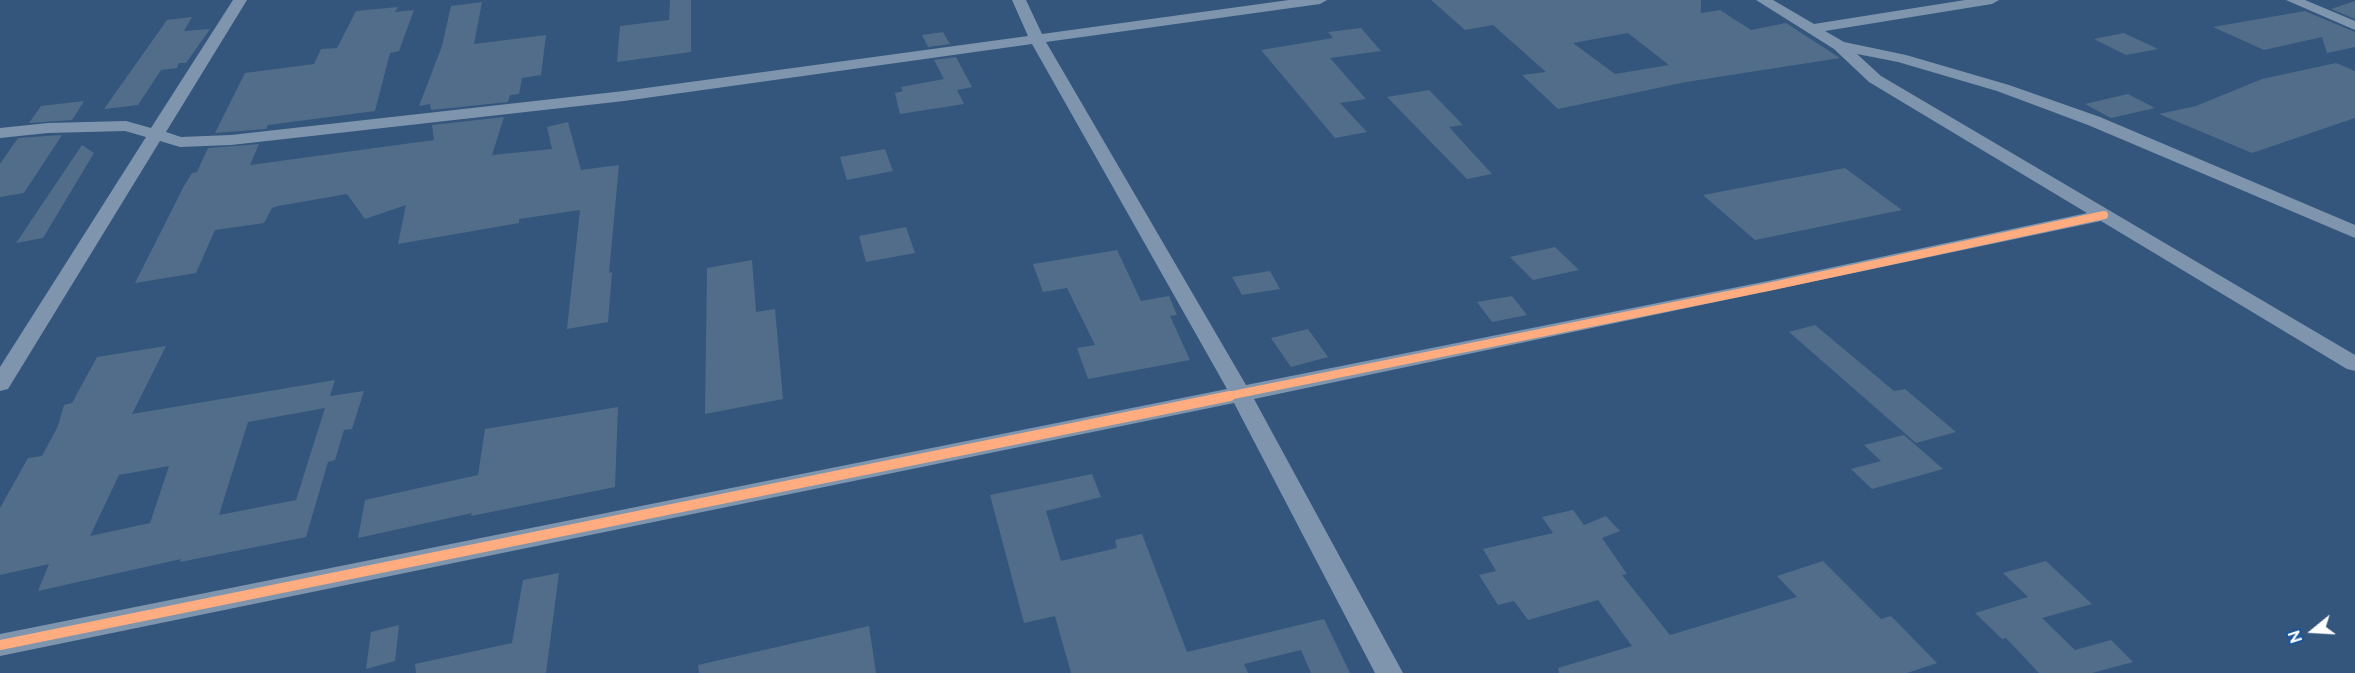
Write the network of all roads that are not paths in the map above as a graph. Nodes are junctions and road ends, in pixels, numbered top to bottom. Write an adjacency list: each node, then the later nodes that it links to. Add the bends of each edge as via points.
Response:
1 (240, 0): 12 (street)
2 (1019, 0): 9 (street)
3 (1320, 0): 9 (street)
4 (1763, 0): 8 (street)
5 (1992, 0): 8 (street)
6 (2293, 0): 7 (street)
7 (2355, 26)
8 (1812, 29): 10 (street)
9 (1037, 39): 12 (street, via 624,96 231,140 180,142); 17 (street)
10 (1839, 46): 13 (street, via 1875,79); 14 (street, via 1935,68 2084,117)
11 (0, 133): 12 (street, via 126,126)
12 (154, 136): 16 (street)
13 (2104, 215): 15 (street); 17 (street)
14 (2355, 232)
15 (2355, 364)
16 (0, 384)
17 (1240, 393): 18 (street); 19 (street)
18 (0, 645)
19 (1389, 673)

